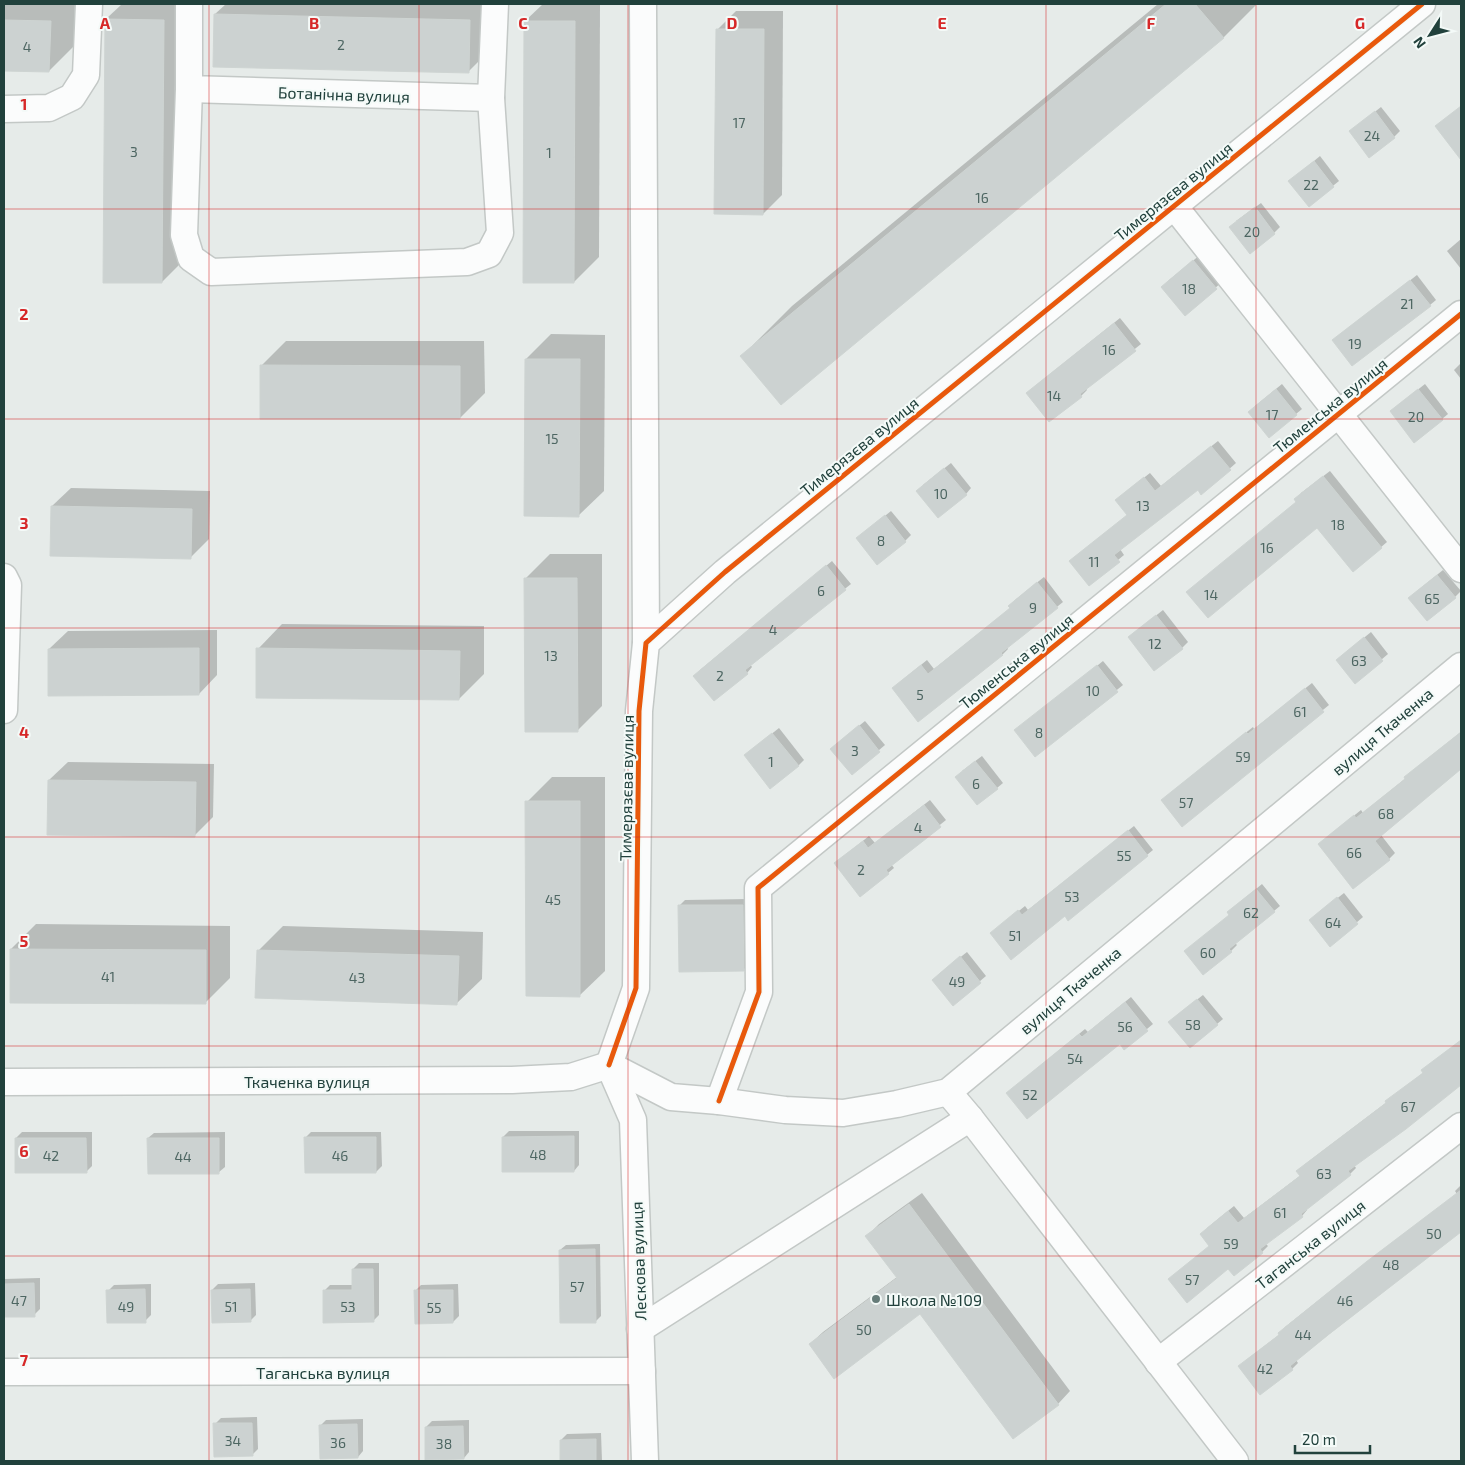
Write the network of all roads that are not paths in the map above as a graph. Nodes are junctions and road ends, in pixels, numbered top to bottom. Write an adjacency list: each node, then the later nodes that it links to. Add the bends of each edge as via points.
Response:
1 (89, 4): 8 (street, via 86,75 72,97 49,108)
2 (189, 4): 6 (street)
3 (495, 4): 7 (street)
4 (643, 4): 14 (street)
5 (1422, 4): 9 (street, Тимерязєва вулиця)
6 (188, 89): 7 (street, Ботанічна вулиця); 7 (street, via 184,235 191,258 210,272 467,262 489,254 500,233)
7 (491, 98)
8 (4, 109)
9 (1174, 206): 11 (street); 14 (street, Тимерязєва вулиця, via 725,572)
10 (1461, 314): 11 (street, Тюменська вулиця)
11 (1338, 414): 12 (street); 20 (street, Тюменська вулиця, via 758,888 759,992)
12 (1461, 569)
13 (4, 577): 16 (street, via 8,585)
14 (646, 643): 17 (street, Тимерязєва вулиця, via 639,711 636,988)
15 (1461, 666): 19 (street, вулиця Ткаченка)
16 (4, 710)
17 (609, 1065): 18 (street, Ткаченка вулиця, via 571,1076 512,1080); 20 (street, вулиця Ткаченка, via 671,1097); 23 (street, Лескова вулиця, via 633,1120)
18 (4, 1082)
19 (948, 1092): 20 (street, вулиця Ткаченка, via 842,1113 785,1110); 21 (street)
20 (719, 1101)
21 (970, 1118): 23 (street); 24 (street)
22 (1461, 1126): 24 (street, Таганська вулиця)
23 (640, 1329): 25 (street, Лескова вулиця)
24 (1158, 1362): 28 (street)
25 (642, 1371): 26 (street, Таганська вулиця); 27 (street, Лескова вулиця)
26 (4, 1372)
27 (645, 1461)
28 (1235, 1461)

